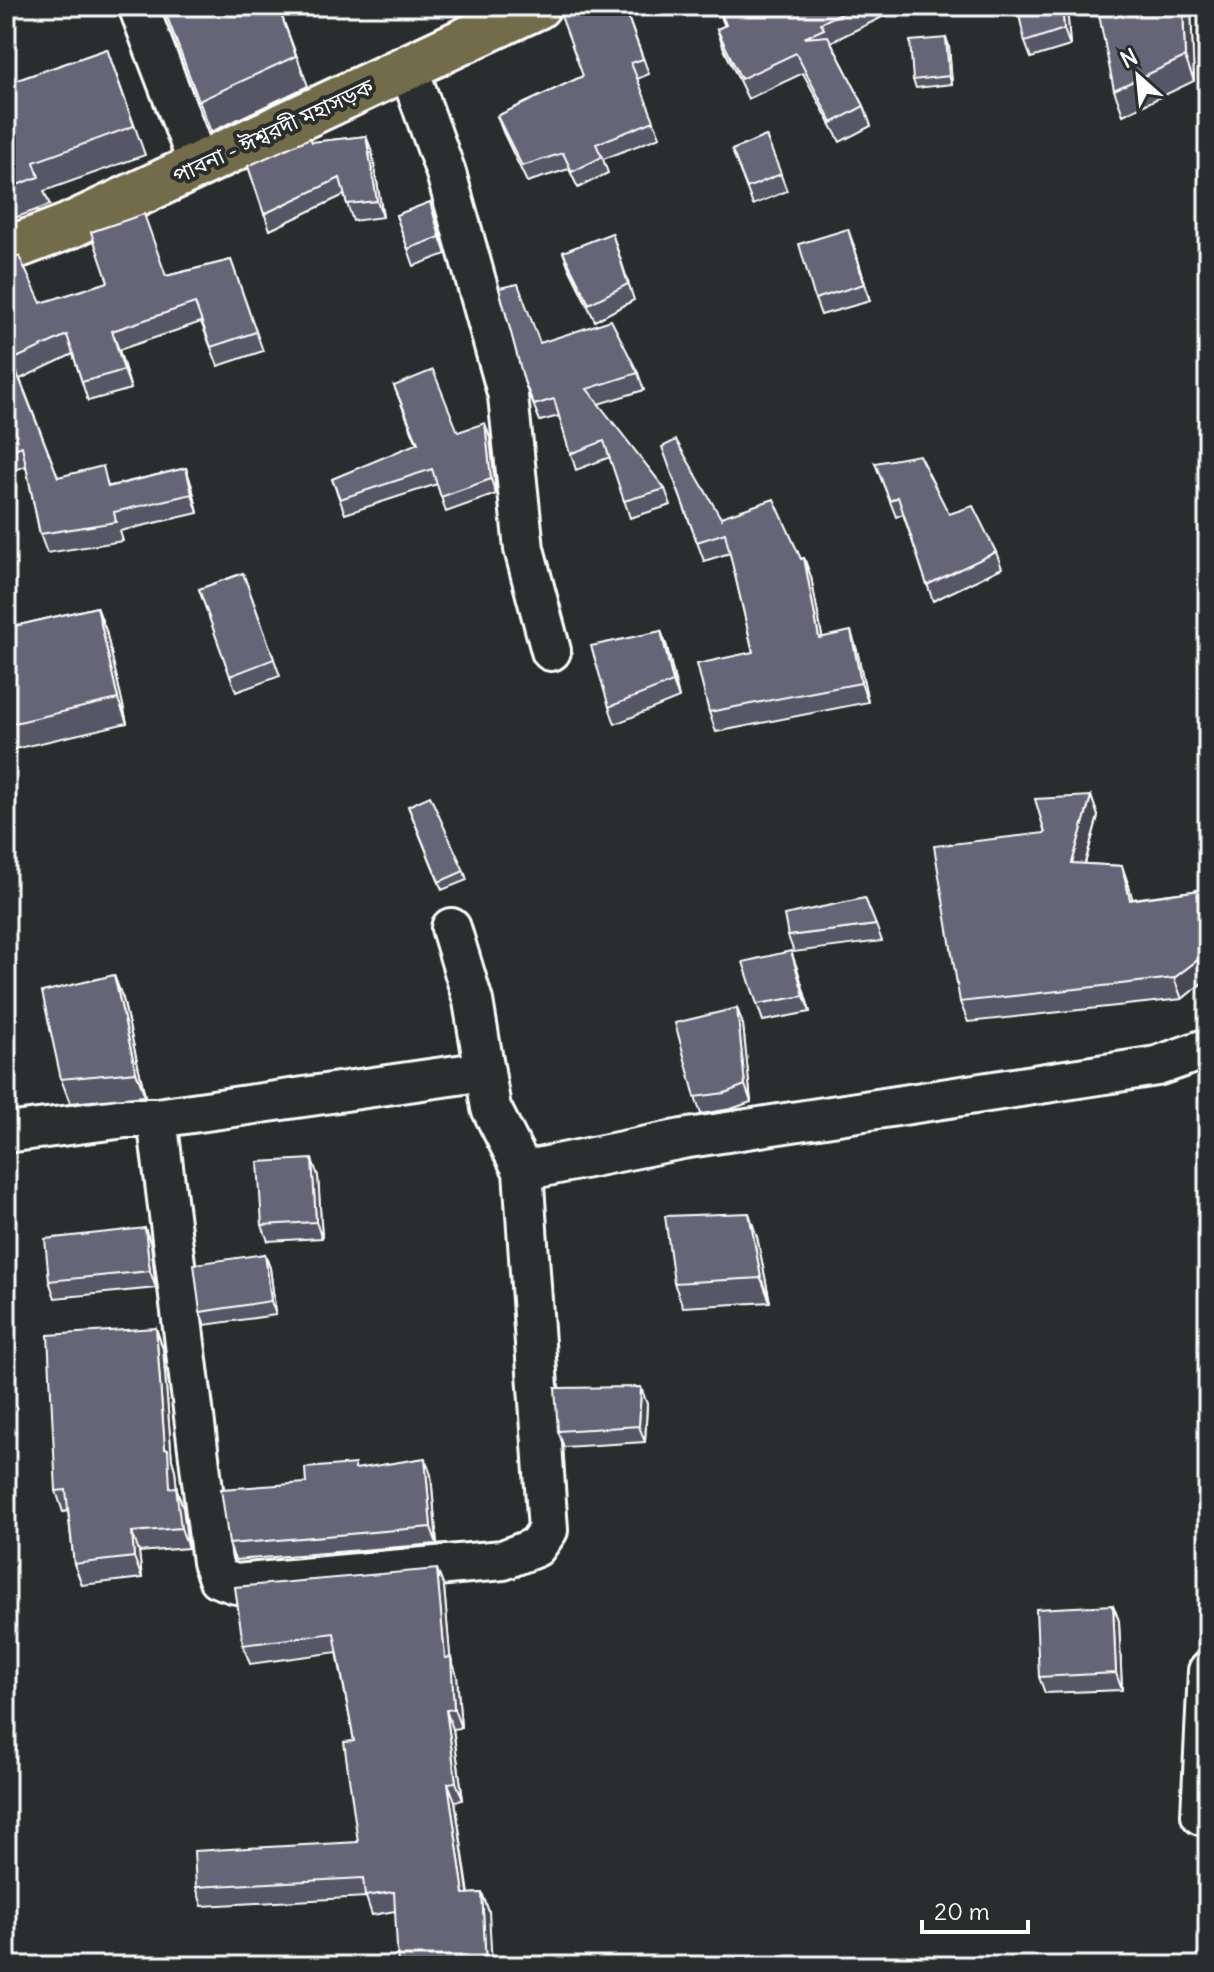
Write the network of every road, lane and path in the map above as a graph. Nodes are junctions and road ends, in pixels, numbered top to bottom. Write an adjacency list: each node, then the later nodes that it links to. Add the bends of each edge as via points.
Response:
1 (138, 6): 4 (street)
2 (538, 6): 3 (main road, পাবনা - ঈশ্বরদী মহাসড়ক)
3 (408, 67): 4 (main road, পাবনা - ঈশ্বরদী মহাসড়ক); 6 (street, via 446,173 508,396 524,549)
4 (199, 166): 5 (main road, পাবনা - ঈশ্বরদী মহাসড়ক)
5 (6, 250)
6 (551, 651)
7 (451, 928): 9 (street, via 473,1001)
8 (1208, 1048): 12 (street, via 1157,1066 682,1139)
9 (485, 1071): 10 (street); 12 (street, via 491,1108)
10 (157, 1118): 11 (street); 12 (street, via 212,1562 218,1578 236,1584 503,1560 536,1547 548,1530)
11 (6, 1133)
12 (523, 1171)
13 (1208, 1671): 14 (street)
14 (1201, 1815)

